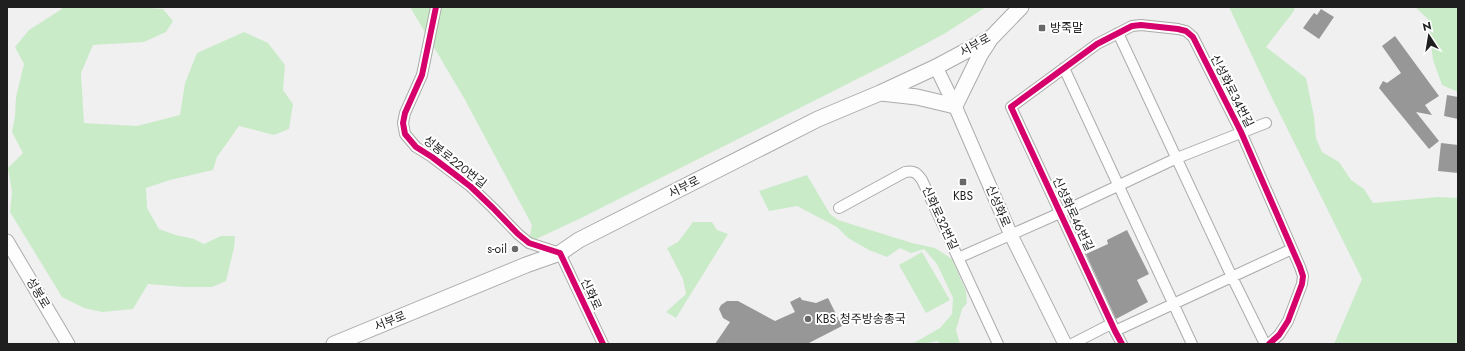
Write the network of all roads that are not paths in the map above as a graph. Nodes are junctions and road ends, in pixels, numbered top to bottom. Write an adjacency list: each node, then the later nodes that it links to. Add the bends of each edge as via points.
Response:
1 (436, 7): 19 (street, 성봉로220번길, via 422,75 405,113 403,123 406,134 416,147 470,186 529,243)
2 (1021, 7): 4 (main road, 서부로)
3 (1118, 33): 6 (street, 신성화로34번길, via 1097,44); 11 (street, 신성화로34번길, via 1141,24 1186,31 1193,37); 12 (street)
4 (992, 38): 5 (main road, 서부로); 8 (main road, via 980,55)
5 (936, 67): 7 (main road, 서부로); 8 (street, 신성화로)
6 (1064, 68): 9 (street, 신성화로34번길); 13 (street)
7 (880, 93): 8 (main road, via 917,97); 19 (main road, 서부로, via 818,119 579,240)
8 (955, 106): 16 (street, 신성화로)
9 (1011, 107): 15 (street, 신성화로46번길)
10 (1266, 123): 11 (street, 신성화로46번길)
11 (1241, 132): 12 (street, 신성화로46번길); 18 (street, 신성화로34번길)
12 (1177, 158): 13 (street, 신성화로46번길); 21 (street)
13 (1119, 186): 15 (street, 신성화로46번길); 22 (street)
14 (839, 208): 20 (street, 신화로32번길, via 905,172 917,173)
15 (1060, 213): 16 (street, 신성화로46번길); 23 (street, 신성화로46번길)
16 (1011, 235): 20 (street, 신성화로46번길); 28 (street, 신성화로)
17 (7, 241): 24 (street, 성봉로)
18 (1292, 249): 21 (street); 33 (street, 신성화로34번길, via 1303,276 1302,284 1288,321)
19 (560, 253): 25 (main road, 서부로); 26 (street, 신화로)
20 (958, 258): 27 (street, 신화로32번길)
21 (1232, 277): 22 (street); 32 (street)
22 (1174, 304): 23 (street); 31 (street)
23 (1113, 327): 29 (street); 30 (street)
24 (68, 344)
25 (334, 344)
26 (602, 344)
27 (998, 344)
28 (1065, 344)
29 (1072, 344)
30 (1122, 344)
31 (1192, 344)
32 (1265, 344)
33 (1269, 344)

